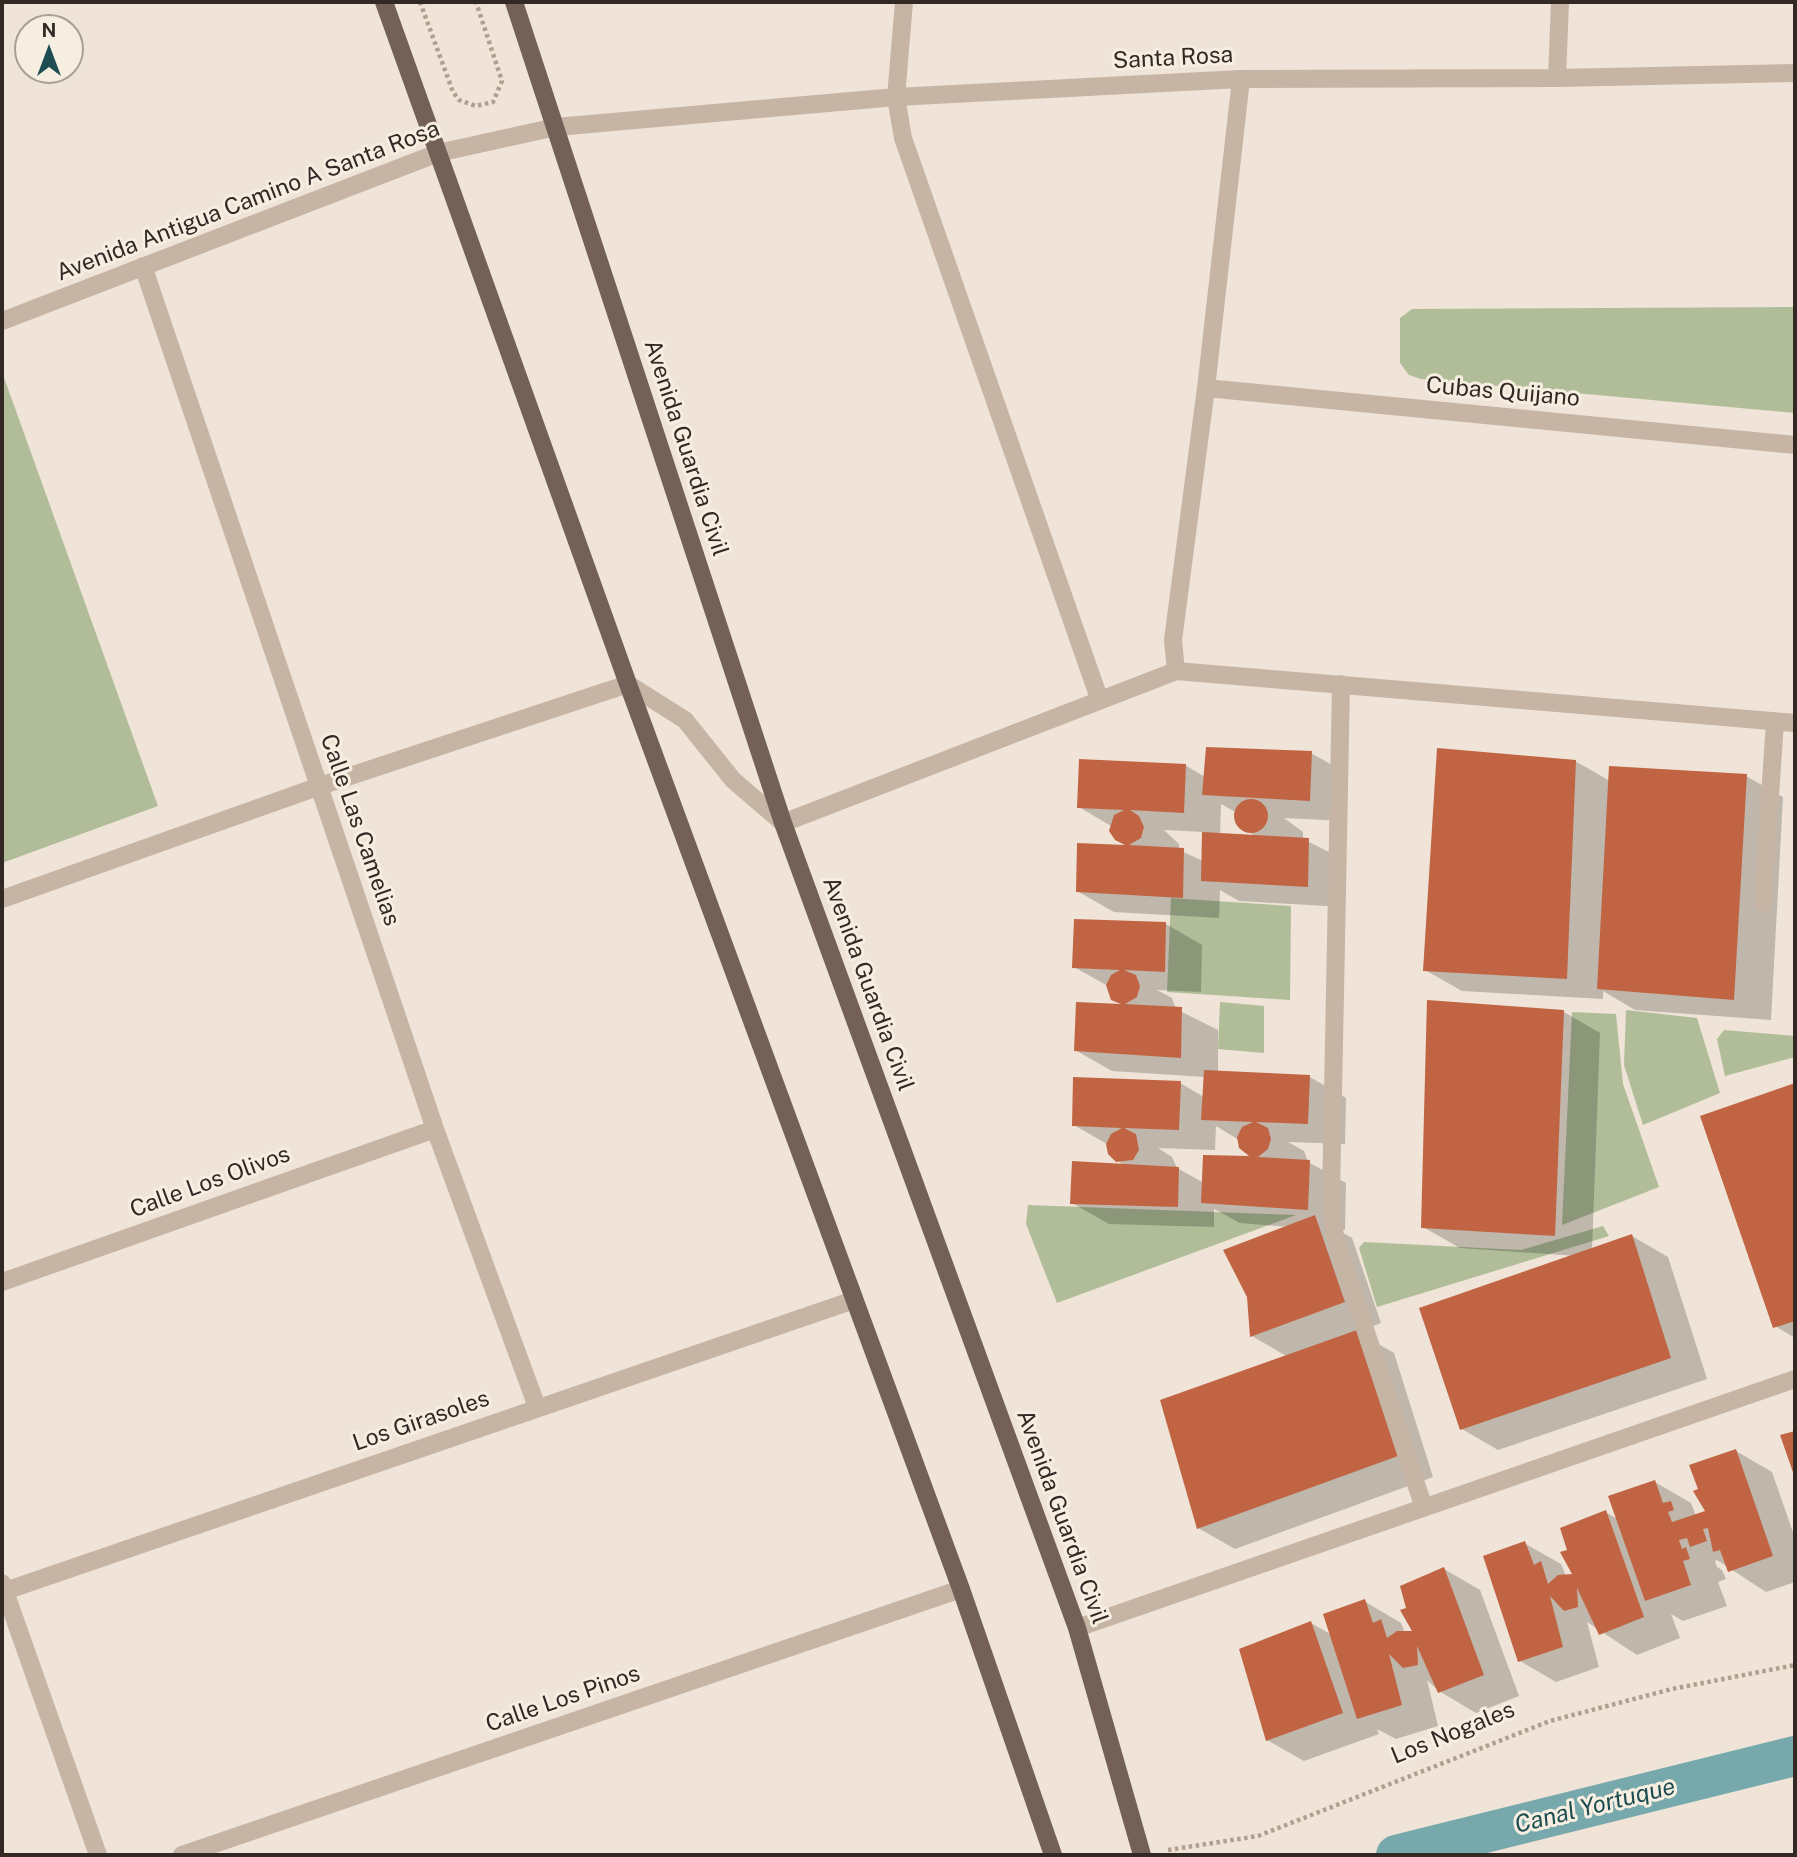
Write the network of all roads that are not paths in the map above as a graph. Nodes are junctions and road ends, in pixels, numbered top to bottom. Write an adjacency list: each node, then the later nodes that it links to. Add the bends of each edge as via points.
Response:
1 (384, 2): 10 (main road)
2 (514, 2): 9 (main road, Avenida Guardia Civil)
3 (904, 2): 8 (street)
4 (1560, 2): 6 (street)
5 (1795, 73): 6 (street, Santa Rosa)
6 (1557, 78): 7 (street, Santa Rosa)
7 (1241, 79): 8 (street, Santa Rosa); 13 (street)
8 (896, 97): 9 (street, Santa Rosa); 18 (street, via 903,138)
9 (556, 127): 10 (street, Avenida Antigua Camino A Santa Rosa); 22 (main road, Avenida Guardia Civil)
10 (438, 153): 11 (street, Avenida Antigua Camino A Santa Rosa); 16 (main road)
11 (143, 266): 12 (street, Avenida Antigua Camino A Santa Rosa); 21 (street, Calle Las Camelias)
12 (2, 321)
13 (1206, 388): 14 (street, Cubas Quijano); 15 (street, via 1172,640)
14 (1795, 445)
15 (1176, 671): 17 (street); 18 (street)
16 (628, 684): 21 (street); 22 (street, via 685,720 733,780); 27 (main road)
17 (1341, 684): 19 (street); 30 (street, via 1332,1184 1335,1238)
18 (1098, 698): 22 (street)
19 (1775, 721): 20 (street); 24 (street)
20 (1795, 723)
21 (320, 786): 23 (street); 25 (street, Calle Las Camelias)
22 (783, 824): 33 (main road, Avenida Guardia Civil)
23 (2, 899)
24 (1763, 903)
25 (435, 1129): 26 (street, Calle Los Olivos); 29 (street, Calle Las Camelias)
26 (2, 1282)
27 (853, 1300): 29 (street, Los Girasoles); 32 (main road)
28 (1795, 1379): 30 (street)
29 (537, 1407): 31 (street, Los Girasoles)
30 (1424, 1508): 33 (street)
31 (3, 1587): 35 (street)
32 (961, 1589): 36 (street, Calle Los Pinos); 37 (main road)
33 (1077, 1628): 34 (main road, Avenida Guardia Civil)
34 (1139, 1854)
35 (98, 1855)
36 (182, 1855)
37 (1053, 1855)

